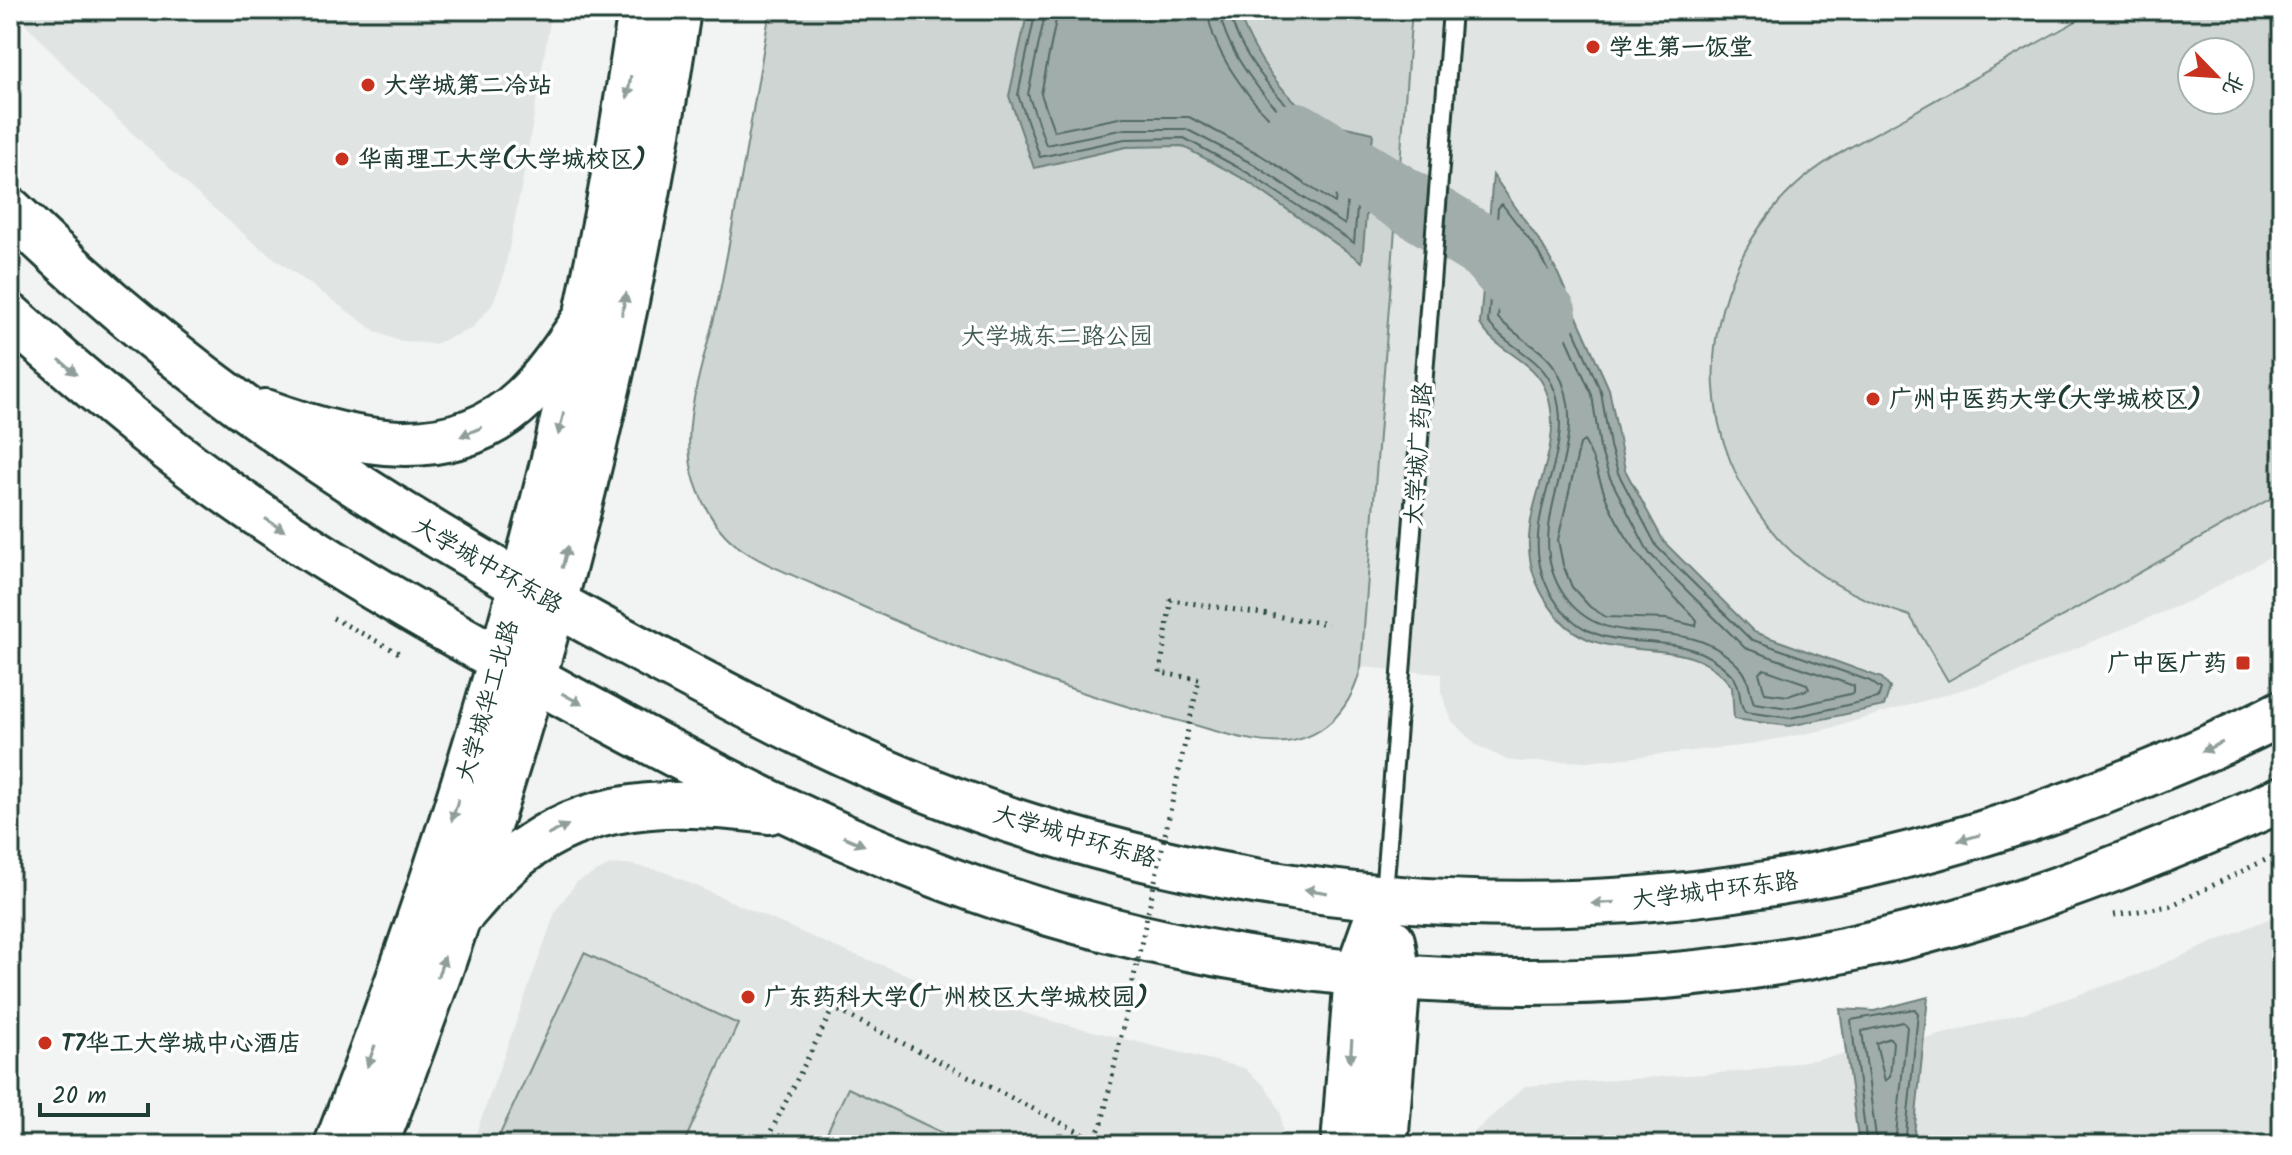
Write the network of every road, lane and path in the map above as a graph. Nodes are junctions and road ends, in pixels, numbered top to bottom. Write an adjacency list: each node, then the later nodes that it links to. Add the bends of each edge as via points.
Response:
1 (641, 10): 6 (main road, 大学城华工北路, one-way to 6)
2 (678, 10): 8 (main road, 大学城华工北路, one-way to 2, via 607,391)
3 (1452, 10): 14 (lane, 大学城广药路)
4 (10, 210): 7 (main road, 大学城中环东路, via 113,306)
5 (10, 316): 10 (main road, one-way to 10, via 116,409 245,505 386,596)
6 (584, 321): 7 (main road, one-way to 7, via 526,396 492,423 452,440 372,440 287,420); 8 (main road, 大学城华工北路, one-way to 8)
7 (228, 399): 8 (main road, 大学城中环东路, via 370,496)
8 (537, 594): 10 (main road, 大学城华工北路); 14 (main road, 大学城中环东路, one-way to 8, via 1181,867 1013,821 859,760)
9 (1328, 624): 20 (path, bridge, via 1171,600 1160,673 1199,679 1102,1123)
10 (516, 669): 13 (main road, one-way to 13); 15 (main road, 大学城华工北路); 17 (main road, 大学城华工北路, one-way to 17)
11 (2282, 713): 14 (main road, 大学城中环东路, one-way to 14, via 2062,808 1904,858 1824,876 1600,903)
12 (2282, 799): 16 (main road, via 2088,880 1924,931 1839,951 1649,977)
13 (794, 814): 15 (main road, one-way to 13, via 531,845 601,814 695,805); 16 (main road, one-way to 16, via 1016,903 1211,951)
14 (1384, 899): 16 (main road, 大学城广药路)
15 (458, 918): 18 (main road, 大学城华工北路, one-way to 15)
16 (1378, 975): 22 (main road, 大学城广药路, one-way to 22); 23 (main road, 大学城广药路)
17 (337, 1145)
18 (375, 1145)
19 (764, 1145): 21 (path, via 833,1008)
20 (1092, 1145)
21 (1105, 1145)
22 (1344, 1145)
23 (1385, 1145)

